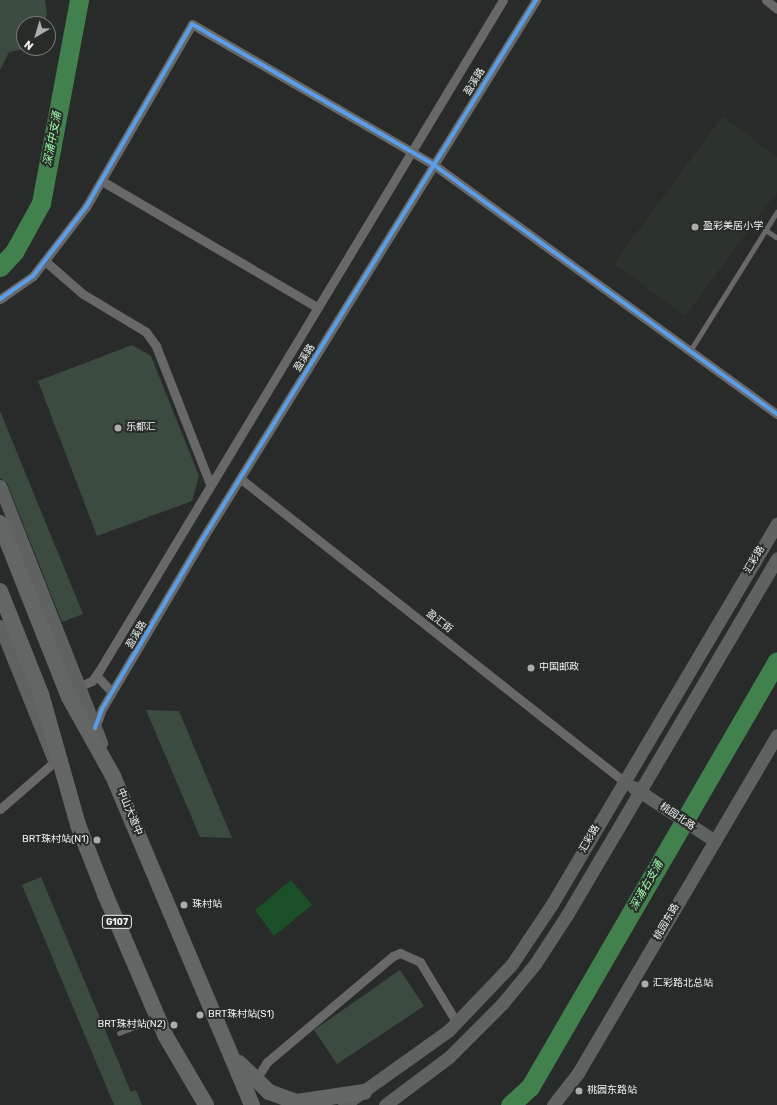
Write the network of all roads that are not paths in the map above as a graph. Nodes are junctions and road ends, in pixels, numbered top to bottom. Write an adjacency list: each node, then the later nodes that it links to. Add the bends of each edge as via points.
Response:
1 (503, 0): 5 (street, 盈溪路)
2 (536, 0): 6 (street, 盈溪路)
3 (766, 0): 4 (street)
4 (777, 9)
5 (411, 151): 6 (street); 7 (street, via 192,24); 13 (street, 盈溪路)
6 (434, 165): 14 (street); 16 (street, 盈溪路)
7 (102, 181): 11 (street); 13 (street)
8 (777, 212): 9 (lane)
9 (766, 230): 10 (lane); 14 (lane)
10 (776, 237)
11 (45, 261): 12 (street, via 34,276); 17 (street, via 83,294 146,332 156,346)
12 (0, 299)
13 (317, 307): 17 (street, 盈溪路)
14 (690, 351): 15 (street)
15 (777, 414)
16 (241, 479): 27 (street, 盈溪路); 32 (street, 盈汇街)
17 (210, 484): 25 (street, 盈溪路)
18 (0, 486): 26 (street)
19 (0, 522): 31 (highway, 中山大道中, via 69,697)
20 (776, 525): 21 (street, 汇彩路)
21 (759, 553): 22 (street); 32 (street, 汇彩路)
22 (776, 560): 33 (street, 汇彩路)
23 (0, 591): 34 (highway, G107, via 41,694)
24 (0, 626): 30 (street)
25 (96, 676): 26 (street, 盈溪路); 27 (street)
26 (80, 686): 28 (street)
27 (112, 692): 28 (street, 盈溪路)
28 (95, 728): 31 (street)
29 (777, 735): 38 (street, 桃园东路)
30 (54, 762): 34 (street); 35 (street)
31 (113, 776): 42 (highway, 中山大道中)
32 (623, 781): 33 (street, 桃园北路); 36 (street, 汇彩路)
33 (640, 791): 37 (street, 汇彩路); 38 (street, 桃园北路)
34 (72, 807): 39 (highway, G107)
35 (0, 809)
36 (603, 818): 37 (street); 40 (street, 汇彩路, via 528,941 497,981)
37 (619, 827): 48 (street, 汇彩路, via 560,927 521,982 449,1057)
38 (714, 841): 49 (street, 桃园东路, via 578,1073)
39 (157, 1018): 41 (lane); 45 (highway, G107)
40 (457, 1023): 43 (street, via 420,962 400,953 393,956 267,1062); 44 (street, 汇彩路)
41 (119, 1033)
42 (228, 1050): 43 (highway); 46 (highway, 中山大道中)
43 (255, 1081): 44 (highway, via 269,1092 297,1102)
44 (364, 1092): 47 (street, 汇彩路)
45 (205, 1104)
46 (252, 1105)
47 (344, 1105)
48 (385, 1105)
49 (553, 1105)

